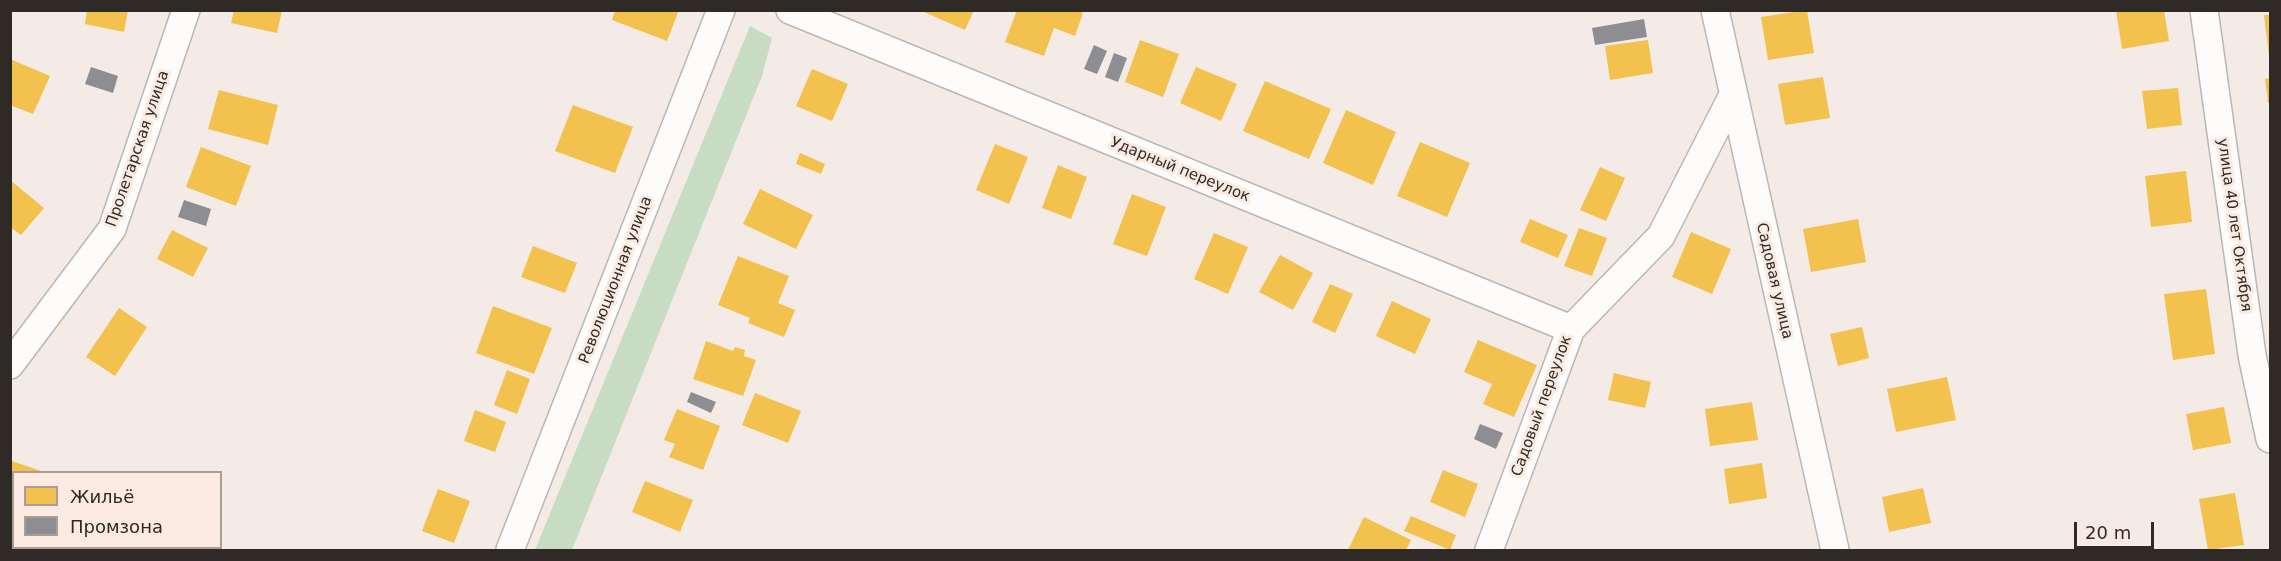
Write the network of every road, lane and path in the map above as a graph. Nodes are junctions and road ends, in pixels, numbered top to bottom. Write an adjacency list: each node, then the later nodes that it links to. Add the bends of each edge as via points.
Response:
1 (186, 10): 8 (street, Пролетарская улица, via 112,230)
2 (721, 10): 10 (street, Революционная улица)
3 (790, 10): 7 (street, Ударный переулок)
4 (1715, 10): 6 (street, Садовая улица)
5 (2204, 10): 9 (street, улица 40 лет Октября, via 2252,355)
6 (1733, 95): 7 (street, Садовый переулок, via 1661,236); 12 (street, Садовая улица)
7 (1571, 329): 11 (street, Садовый переулок)
8 (10, 365)
9 (2271, 439)
10 (510, 550)
11 (1489, 550)
12 (1834, 550)

